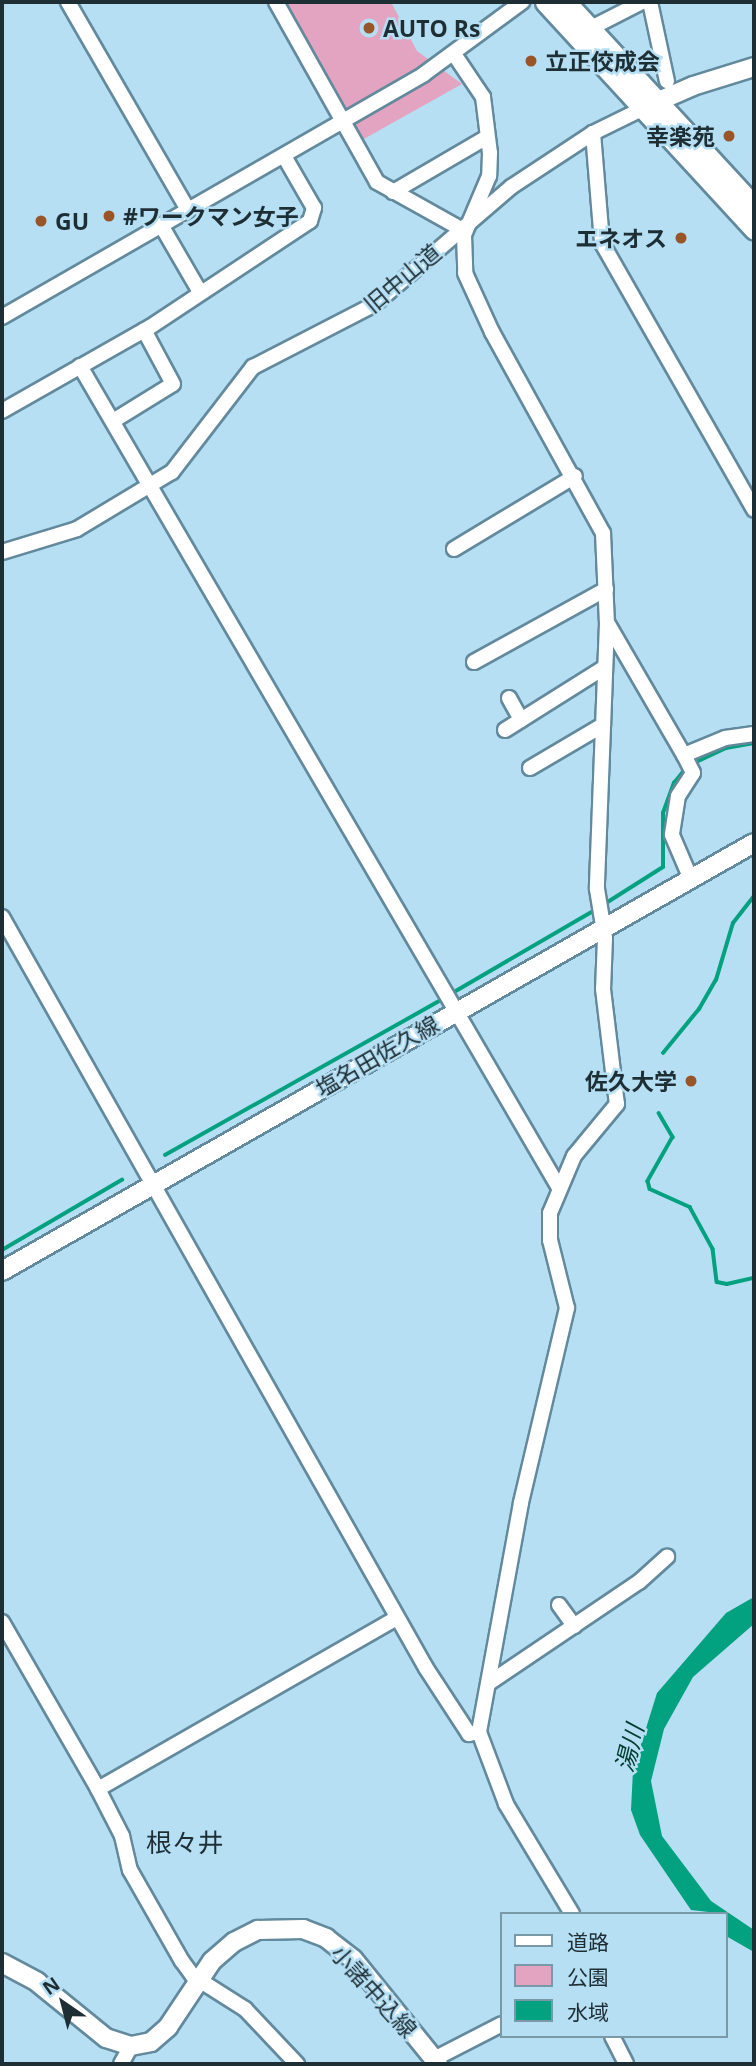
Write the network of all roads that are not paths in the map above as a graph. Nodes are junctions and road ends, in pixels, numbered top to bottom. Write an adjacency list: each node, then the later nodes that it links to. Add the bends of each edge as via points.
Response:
1 (68, 2): 19 (street)
2 (276, 2): 13 (street)
3 (522, 2): 9 (street)
4 (545, 2): 12 (highway)
5 (566, 2): 8 (highway)
6 (642, 2): 8 (street)
7 (650, 2): 11 (street)
8 (591, 28): 12 (highway)
9 (454, 54): 13 (street); 15 (street, via 483,97)
10 (754, 67): 12 (main road, 旧中山道)
11 (667, 81)
12 (650, 105): 14 (street, 旧中山道); 18 (highway); 22 (highway)
13 (343, 122): 16 (street); 17 (street, via 377,182)
14 (593, 133): 21 (street, 旧中山道, via 511,187); 31 (street, via 601,243)
15 (487, 137): 17 (street); 21 (street, via 489,176)
16 (284, 156): 19 (street); 23 (street, via 314,208 313,217)
17 (393, 192): 21 (street)
18 (754, 206)
19 (188, 210): 20 (street)
20 (161, 225): 23 (street); 24 (street)
21 (464, 226): 29 (street, via 463,254 470,286); 30 (street, 旧中山道, via 375,304 253,367 180,466)
22 (754, 229)
23 (200, 292): 25 (street)
24 (2, 317)
25 (144, 330): 26 (street); 28 (street, via 173,384)
26 (80, 366): 27 (street); 28 (street)
27 (2, 411)
28 (113, 421): 30 (street)
29 (575, 476): 32 (street); 34 (street, via 601,523)
30 (149, 487): 33 (street, 旧中山道, via 77,530); 49 (street)
31 (754, 510)
32 (454, 549)
33 (2, 552)
34 (606, 589): 35 (street); 36 (street, via 522,629)
35 (607, 623): 37 (street); 44 (street)
36 (474, 662)
37 (606, 667): 39 (street); 40 (street)
38 (509, 698): 39 (street)
39 (521, 720): 41 (street)
40 (603, 725): 43 (street); 47 (street)
41 (505, 730)
42 (754, 734): 44 (street, via 724,738)
43 (535, 760)
44 (688, 762): 46 (street, via 673,823 676,850)
45 (754, 843): 46 (main road, 塩名田佐久線)
46 (690, 877): 47 (main road, 塩名田佐久線)
47 (601, 914): 49 (main road, 塩名田佐久線); 51 (street, via 617,1104 574,1156)
48 (2, 917): 50 (street)
49 (448, 1001): 50 (main road, 塩名田佐久線); 51 (street)
50 (154, 1185): 52 (main road, 塩名田佐久線); 55 (street)
51 (558, 1186): 58 (street, via 548,1229 567,1308 521,1503)
52 (2, 1271)
53 (667, 1557): 57 (street)
54 (559, 1605): 57 (street)
55 (397, 1618): 59 (street, via 469,1734); 60 (street)
56 (2, 1622): 60 (street)
57 (574, 1626): 58 (street)
58 (489, 1683): 59 (street)
59 (479, 1732): 61 (street, via 506,1804)
60 (98, 1789): 63 (street, via 122,1836 131,1870 182,1961)
61 (571, 1912)
62 (2, 1963): 66 (main road, via 37,1982 106,2038)
63 (199, 1980): 66 (main road, 小諸中込線, via 169,2027 150,2042); 67 (main road, 小諸中込線, via 223,1950 258,1930 290,1927 316,1933 353,1959); 69 (street, via 244,2010)
64 (500, 2025): 67 (street)
65 (613, 2038): 70 (street)
66 (131, 2046): 68 (street)
67 (436, 2062)
68 (121, 2064)
69 (297, 2064)
70 (626, 2064)

